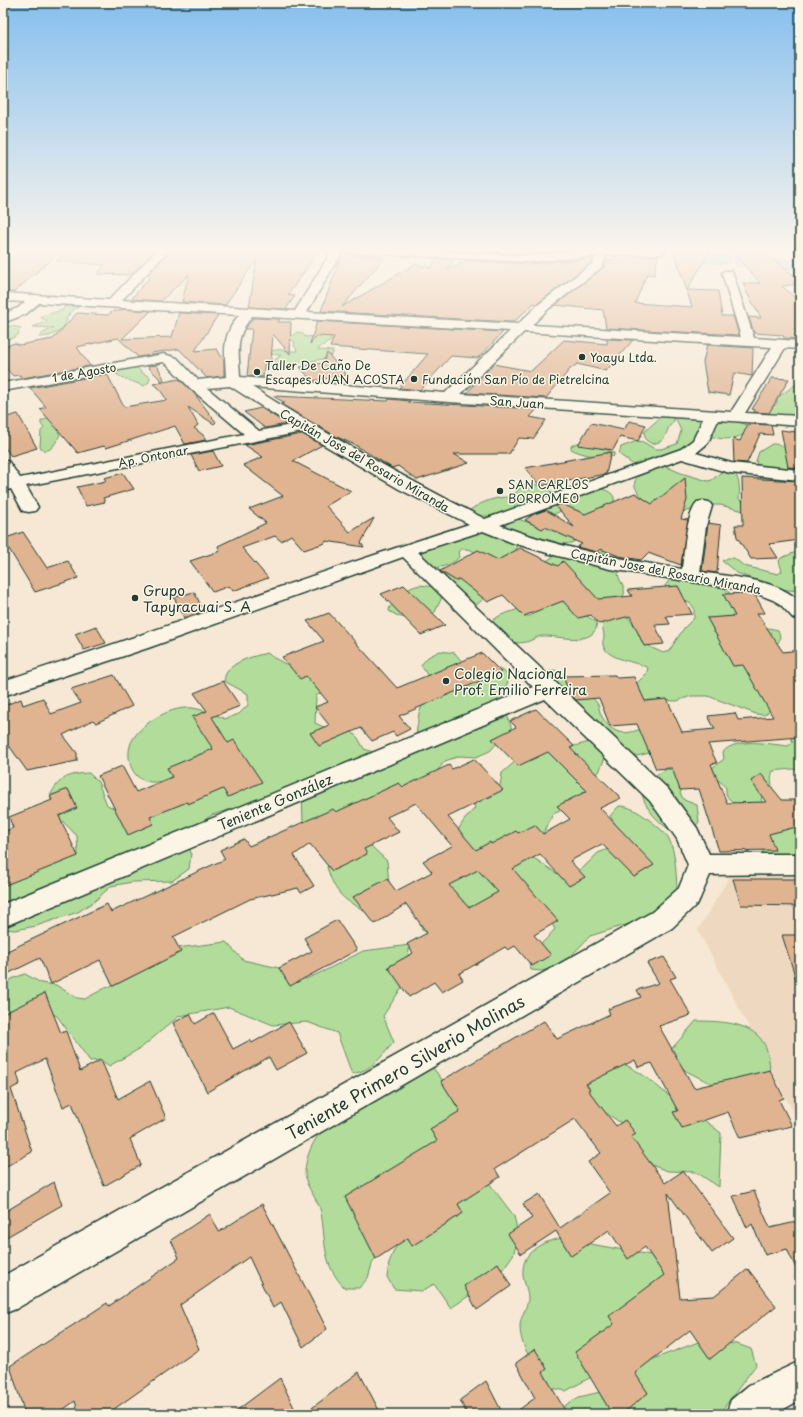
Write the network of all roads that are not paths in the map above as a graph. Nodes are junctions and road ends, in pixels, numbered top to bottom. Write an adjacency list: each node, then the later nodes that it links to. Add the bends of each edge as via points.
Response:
1 (15, 314): 7 (street)
2 (246, 314): 12 (street, via 236,327 232,341)
3 (284, 314): 6 (street)
4 (536, 314): 8 (street)
5 (741, 314): 9 (street)
6 (299, 315): 8 (street)
7 (3, 319)
8 (521, 328): 9 (street); 15 (street)
9 (749, 342): 10 (street)
10 (781, 344): 11 (street); 17 (street)
11 (800, 345)
12 (233, 381): 13 (street, San Juan); 15 (street, San Juan); 19 (street, Capitán Jose del Rosario Miranda)
13 (195, 385): 14 (street, 1 de Agosto, via 172,361 164,358); 20 (street)
14 (3, 387)
15 (449, 398): 16 (street, San Juan)
16 (713, 415): 17 (street, San Juan); 21 (street, via 700,443)
17 (736, 416): 18 (street, San Juan)
18 (800, 421)
19 (304, 427): 20 (street, Ap. Ontonar); 27 (street, Capitán Jose del Rosario Miranda, via 405,485)
20 (254, 435): 24 (street, Ap. Ontonar)
21 (681, 454): 23 (street, via 730,468); 27 (street)
22 (3, 465): 24 (street)
23 (800, 475)
24 (10, 485): 26 (street)
25 (703, 506): 29 (street, via 697,526)
26 (29, 507)
27 (484, 525): 28 (street); 29 (street, Capitán Jose del Rosario Miranda, via 560,551 610,563)
28 (406, 550): 31 (street); 32 (street)
29 (690, 576): 30 (street, Capitán Jose del Rosario Miranda, via 770,591 787,600)
30 (800, 614)
31 (3, 689)
32 (548, 689): 34 (street, via 659,795 688,834); 35 (street, Teniente González)
33 (800, 864): 34 (street)
34 (701, 865): 36 (street, Teniente Primero Silverio Molinas, via 689,896 662,920)
35 (3, 916)
36 (3, 1296)
37 (800, 1380): 38 (street, via 763,1398)
38 (745, 1414)

